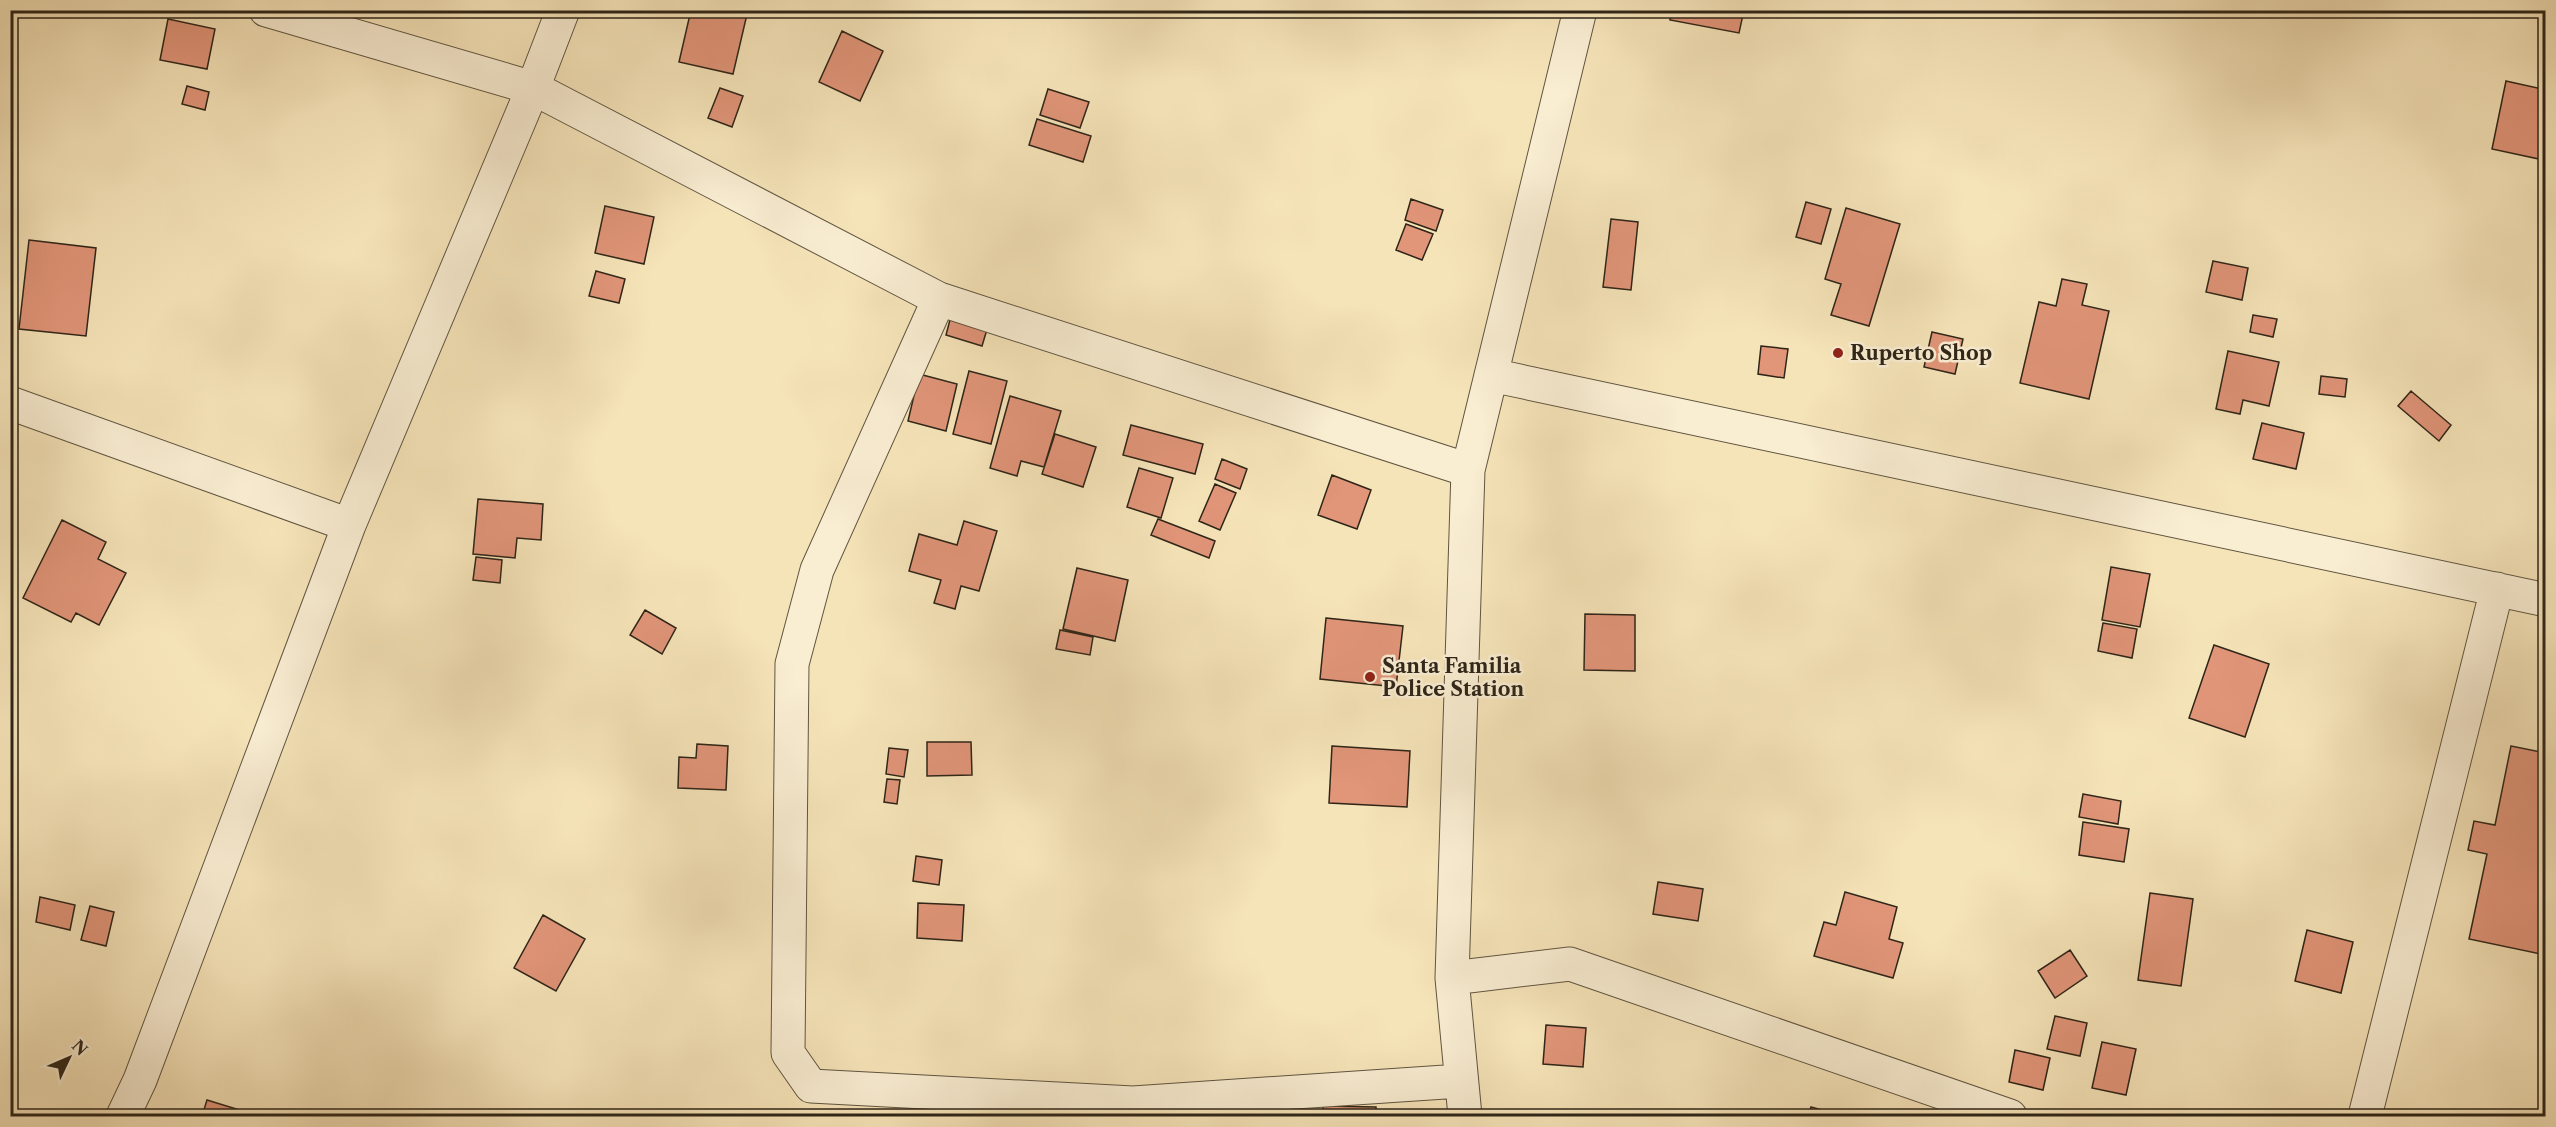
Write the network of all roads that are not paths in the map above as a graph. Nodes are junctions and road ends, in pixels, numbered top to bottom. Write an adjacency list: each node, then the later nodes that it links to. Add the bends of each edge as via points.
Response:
1 (266, 10): 4 (street)
2 (563, 10): 4 (street)
3 (1580, 10): 6 (street)
4 (533, 88): 5 (street); 9 (street)
5 (939, 299): 8 (street); 13 (street, via 817,570 792,664 788,1053 811,1086 1133,1102)
6 (1491, 375): 8 (street); 10 (street)
7 (10, 403): 9 (street)
8 (1468, 470): 12 (street)
9 (349, 525): 14 (street, via 140,1080)
10 (2497, 589): 11 (street); 17 (street)
11 (2546, 600)
12 (1452, 978): 13 (street); 16 (street, via 1570,964)
13 (1460, 1081): 15 (street)
14 (123, 1116)
15 (1465, 1116)
16 (2010, 1116)
17 (2365, 1116)

